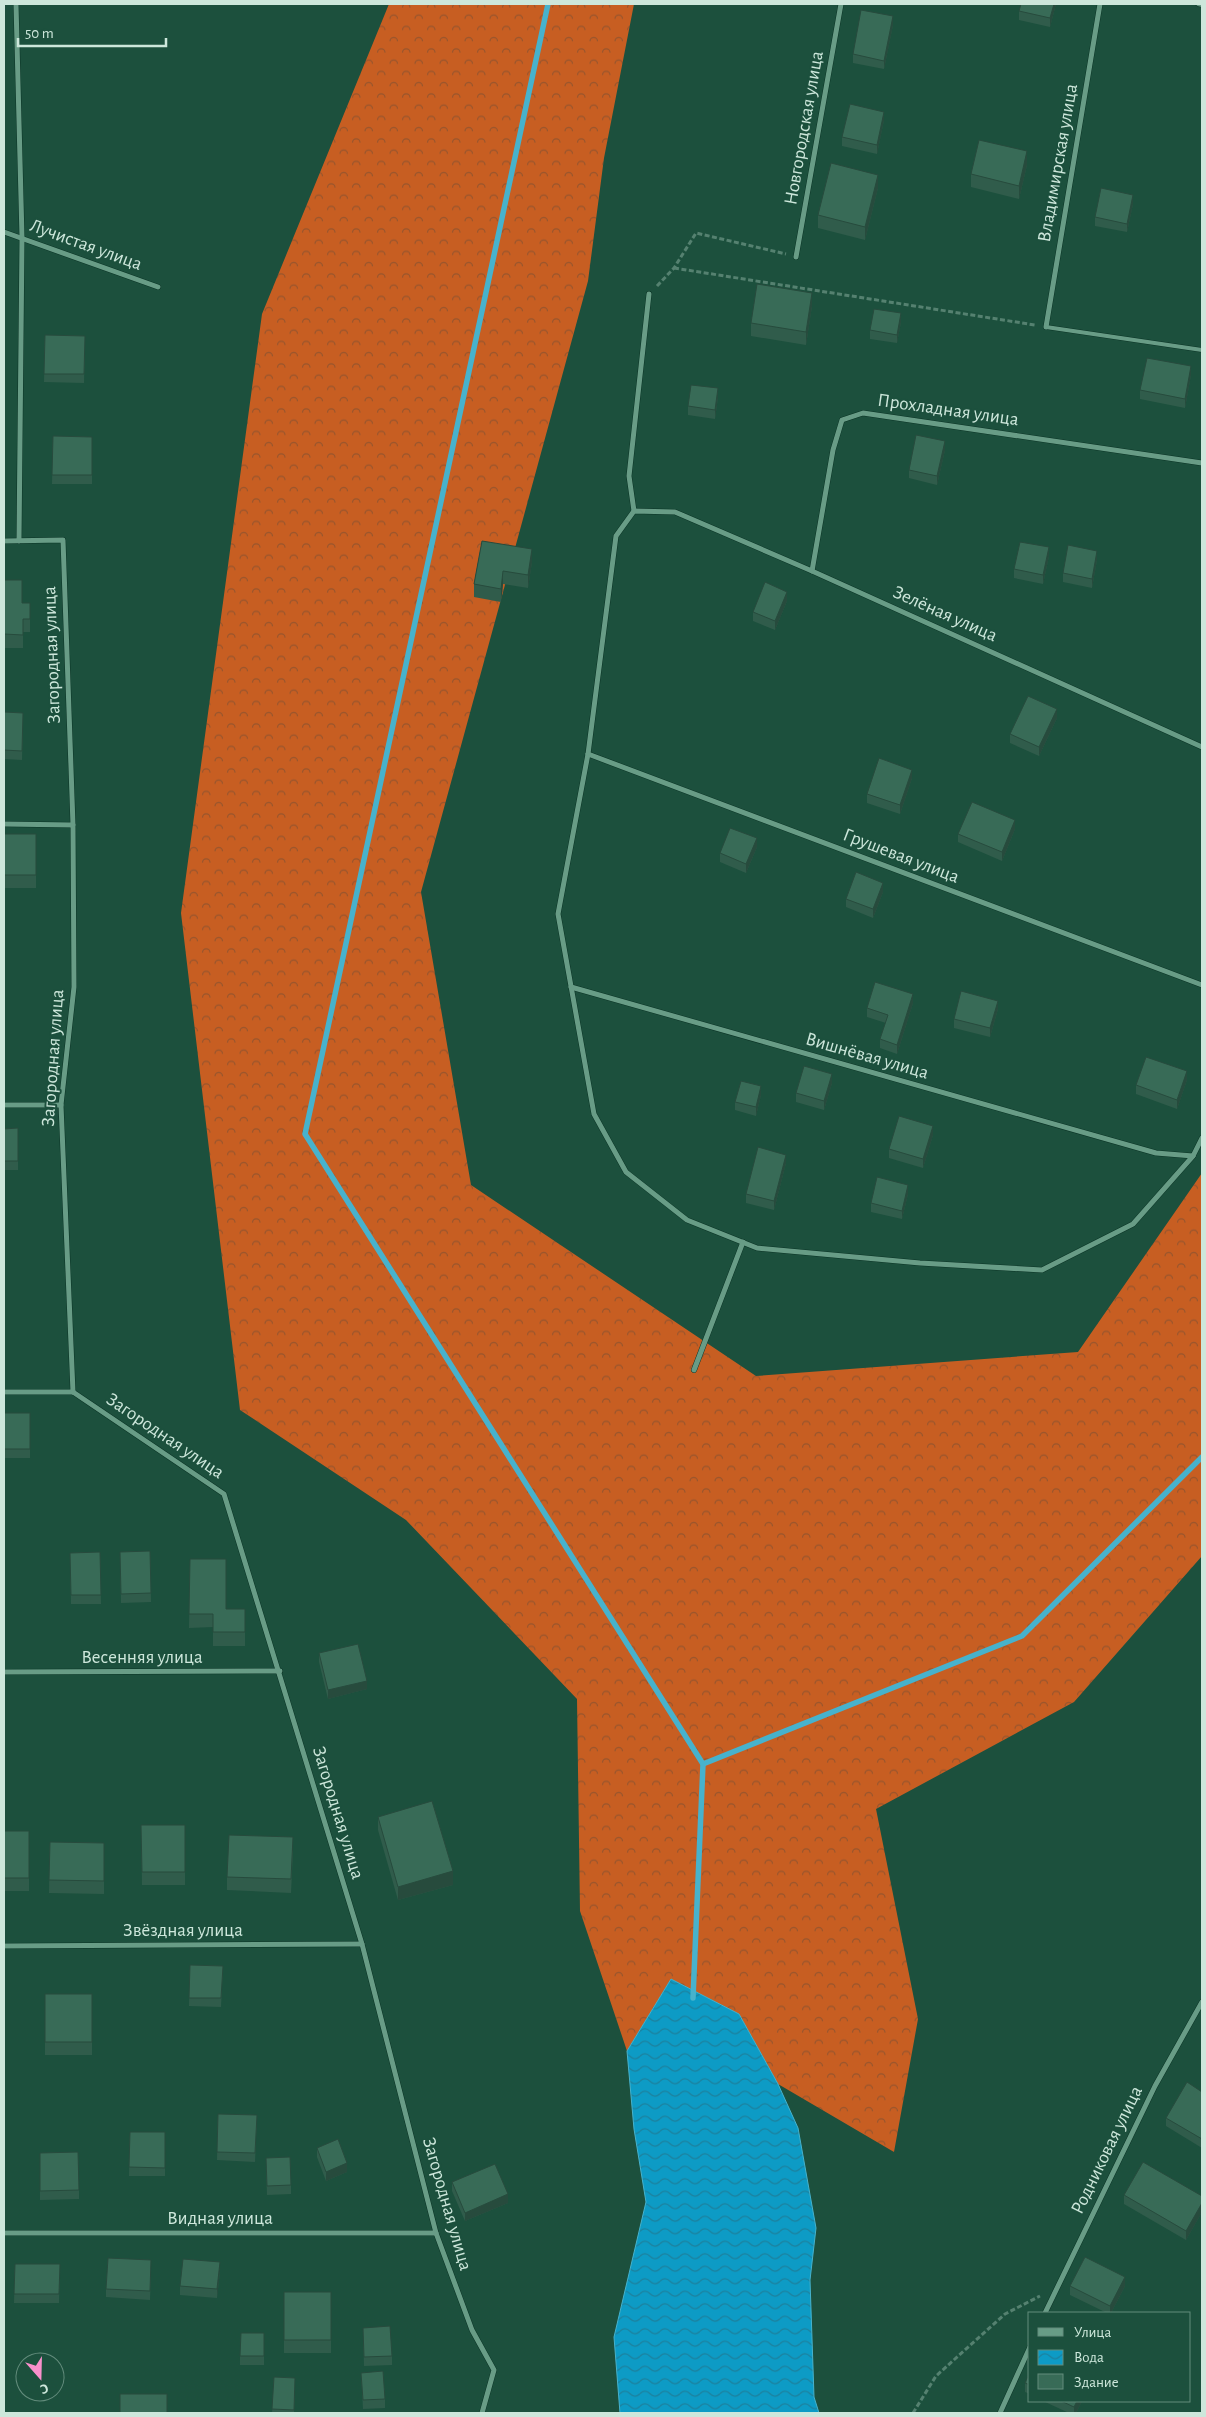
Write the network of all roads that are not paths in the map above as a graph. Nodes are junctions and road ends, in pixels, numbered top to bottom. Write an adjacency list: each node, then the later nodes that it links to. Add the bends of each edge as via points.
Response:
1 (16, 4): 7 (street)
2 (842, 4): 8 (street, Новгородская улица)
3 (1100, 4): 11 (street, Владимирская улица)
4 (1198, 4): 5 (lane)
5 (1202, 5)
6 (4, 232): 7 (street, Лучистая улица)
7 (22, 238): 9 (street, Лучистая улица); 16 (street)
8 (796, 257)
9 (158, 287)
10 (649, 294): 14 (street, via 629,476)
11 (1046, 327): 12 (lane)
12 (1202, 350)
13 (1202, 463): 17 (street, Прохладная улица, via 863,413 842,420 833,450)
14 (634, 511): 17 (street, Зелёная улица, via 675,512); 19 (street, via 616,536)
15 (4, 541): 16 (street)
16 (20, 541): 21 (street, Загородная улица, via 63,540)
17 (812, 570): 18 (street, Зелёная улица)
18 (1202, 747)
19 (588, 754): 22 (street, Грушевая улица); 23 (street, via 558,914)
20 (4, 824): 21 (street)
21 (73, 825): 25 (street, Загородная улица, via 74,987)
22 (1202, 985)
23 (571, 987): 27 (street, Вишнёвая улица, via 1156,1153); 28 (street, via 594,1114 626,1172 686,1220)
24 (4, 1105): 25 (street)
25 (61, 1105): 31 (street, Загородная улица)
26 (1202, 1138): 27 (street)
27 (1193, 1156): 28 (street, via 1133,1224 1042,1270 757,1248)
28 (743, 1242): 29 (street)
29 (694, 1370)
30 (4, 1392): 31 (street)
31 (73, 1392): 32 (street, Загородная улица, via 224,1494)
32 (280, 1671): 33 (street, Весенняя улица); 34 (street, Загородная улица)
33 (4, 1672)
34 (362, 1944): 35 (street, Звёздная улица); 38 (street, Загородная улица)
35 (4, 1946)
36 (1202, 2002): 39 (street, Родниковая улица, via 1155,2086)
37 (4, 2232): 38 (street, Видная улица)
38 (436, 2232): 41 (street, Загородная улица, via 472,2330 494,2370)
39 (1045, 2312)
40 (1028, 2351): 42 (street)
41 (482, 2413)
42 (1000, 2413)

